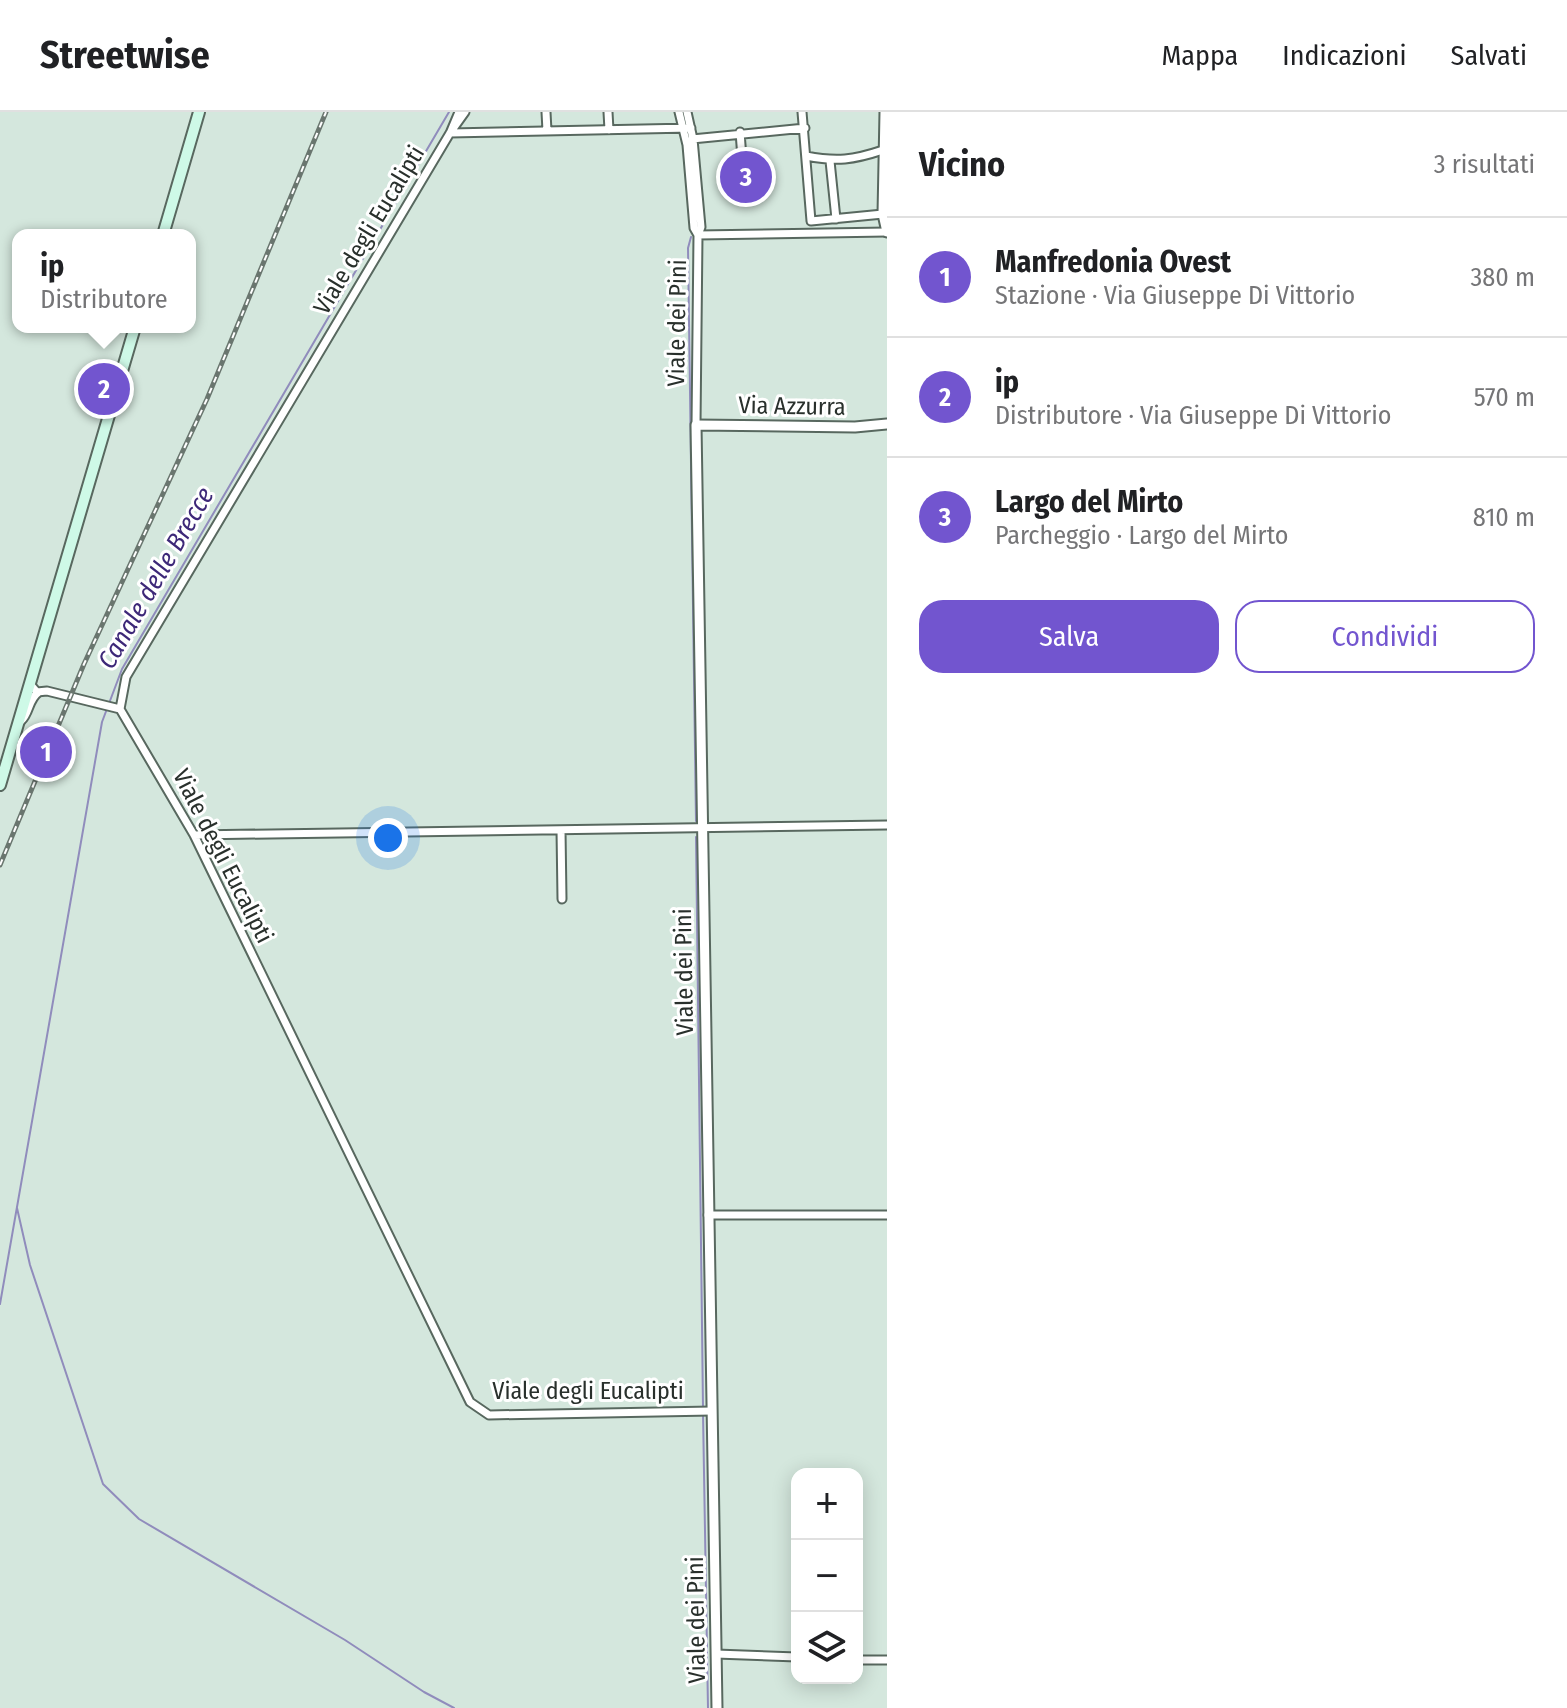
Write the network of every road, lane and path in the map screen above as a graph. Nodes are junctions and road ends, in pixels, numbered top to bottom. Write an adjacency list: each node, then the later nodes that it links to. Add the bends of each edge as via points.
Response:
1 (199, 112): 23 (main road)
2 (459, 112): 15 (street, Viale degli Eucalipti)
3 (465, 112): 15 (street, Viale degli Eucalipti)
4 (546, 112): 13 (street)
5 (608, 112): 12 (street)
6 (679, 112): 10 (street, Viale dei Pini)
7 (687, 112): 10 (street, Viale dei Pini)
8 (802, 112): 11 (street)
9 (885, 112): 17 (street)
10 (687, 128): 12 (street); 16 (street, Viale dei Pini)
11 (805, 128): 14 (street); 18 (street)
12 (609, 130): 13 (street)
13 (547, 131): 15 (street)
14 (740, 132): 16 (street); 20 (street)
15 (450, 133): 31 (street, Viale degli Eucalipti, via 126,677)
16 (689, 139): 25 (street, Viale dei Pini)
17 (883, 150): 19 (street); 21 (street)
18 (806, 156): 19 (street); 22 (street, via 811,221)
19 (830, 161): 22 (street)
20 (744, 184)
21 (883, 214): 22 (street); 24 (street)
22 (836, 219)
23 (165, 229)
24 (887, 232): 25 (street)
25 (698, 235): 28 (street, Viale dei Pini)
26 (133, 333): 29 (main road)
27 (887, 424): 28 (street, Via Azzurra)
28 (696, 425): 35 (street, Viale dei Pini)
29 (31, 682): 30 (street); 32 (main road)
30 (43, 691): 31 (street); 32 (street, via 32,698)
31 (116, 709): 37 (street, Viale degli Eucalipti)
32 (19, 723): 33 (main road)
33 (0, 785)
34 (887, 825): 35 (street)
35 (702, 829): 36 (street); 39 (street, Viale dei Pini)
36 (561, 830): 37 (street); 38 (street)
37 (194, 835): 41 (street, Viale degli Eucalipti, via 470,1402 489,1415)
38 (562, 899)
39 (708, 1215): 40 (street); 41 (street, Viale dei Pini)
40 (887, 1215)
41 (710, 1411): 42 (street, Viale dei Pini)
42 (716, 1654): 43 (street); 46 (street, Viale dei Pini)
43 (791, 1657)
44 (863, 1660): 45 (street)
45 (887, 1660)
46 (717, 1708)

